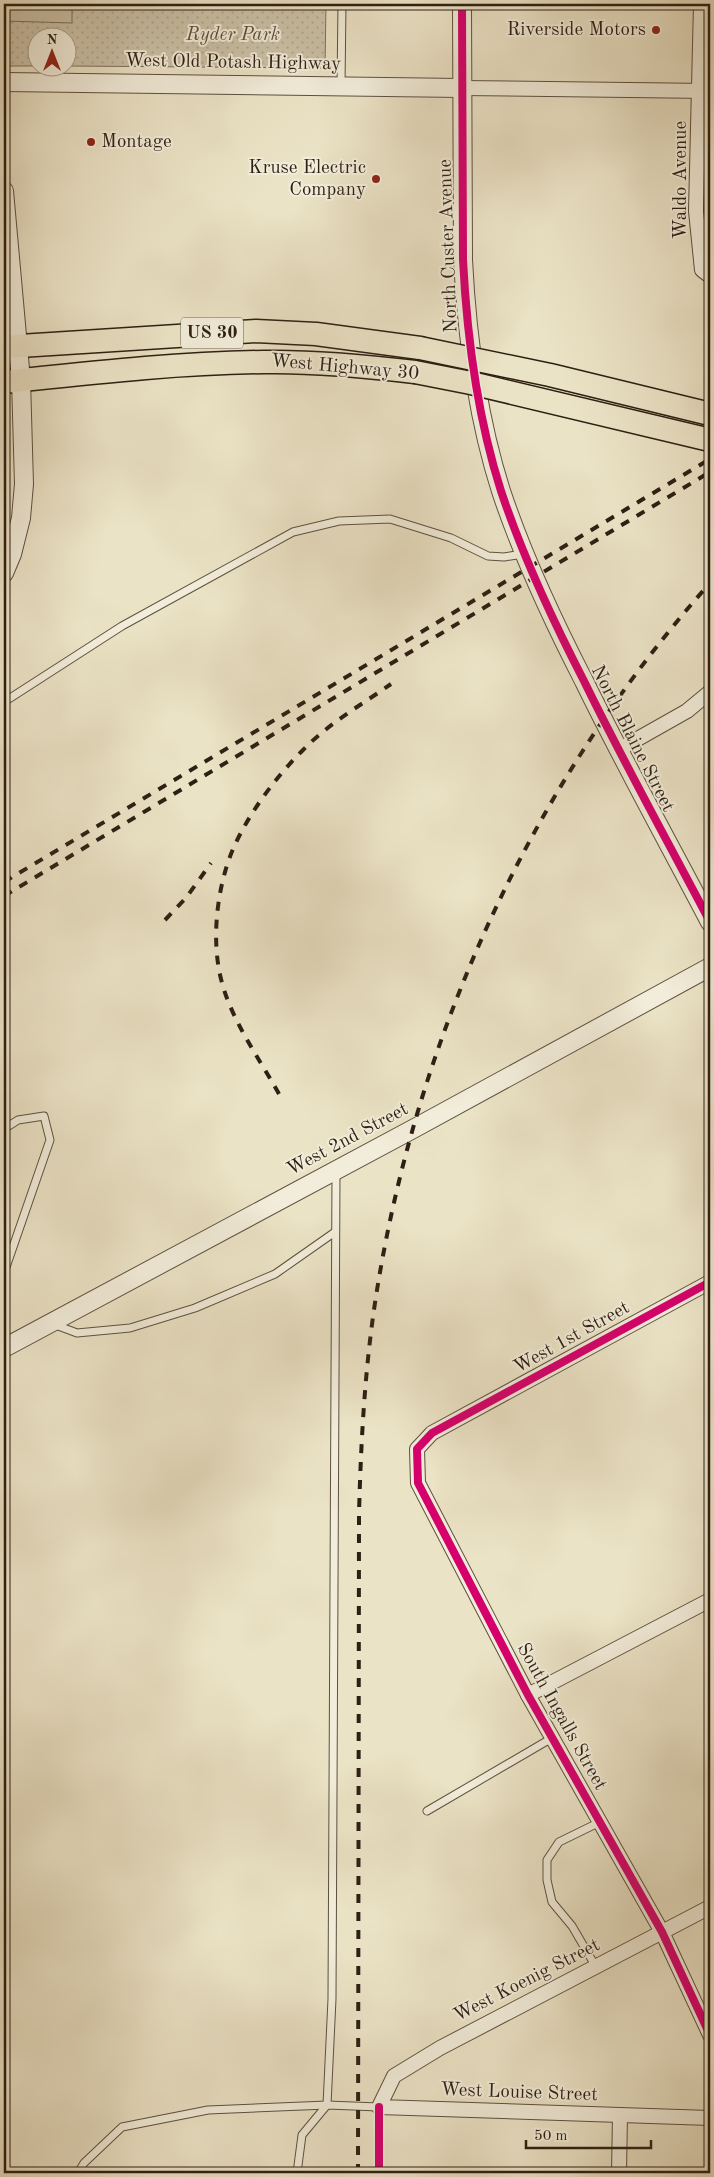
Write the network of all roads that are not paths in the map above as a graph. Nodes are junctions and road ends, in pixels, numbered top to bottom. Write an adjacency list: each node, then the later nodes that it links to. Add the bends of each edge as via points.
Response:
1 (342, 4): 5 (lane)
2 (462, 4): 6 (street, North Custer Avenue)
3 (701, 4): 7 (street, Waldo Avenue)
4 (4, 82): 5 (street, West Old Potash Highway)
5 (341, 85): 6 (street, West Old Potash Highway)
6 (461, 88): 7 (street); 14 (street, North Custer Avenue, via 463,260 468,334 485,431)
7 (705, 91): 9 (street, Waldo Avenue, via 696,211)
8 (4, 191): 10 (street)
9 (706, 273)
10 (11, 347): 11 (street); 12 (highway, West Highway 30 / US 30, bridge, via 256,332 316,334 420,348 550,375)
11 (12, 381): 13 (highway, West Highway 30 / US 30, bridge, via 265,362 343,364 415,372); 15 (street, via 23,501 17,535)
12 (710, 414)
13 (710, 440)
14 (526, 561): 17 (lane, via 488,556 450,538 390,519 339,521 293,532 122,626); 18 (street, North Blaine Street)
15 (4, 573)
16 (710, 692): 18 (street, via 688,711)
17 (4, 702)
18 (618, 750): 19 (street, North Blaine Street)
19 (710, 922)
20 (710, 967): 22 (street, West 2nd Street)
21 (4, 1130): 24 (lane, via 18,1120 44,1116 50,1140)
22 (336, 1170): 23 (lane); 26 (street, West 2nd Street)
23 (335, 1232): 26 (lane, via 275,1274 195,1308 130,1328 77,1333); 38 (lane, via 332,1989)
24 (4, 1273)
25 (710, 1282): 28 (street, West 1st Street)
26 (50, 1323): 27 (street, West 2nd Street)
27 (4, 1348)
28 (450, 1424): 30 (street, South Ingalls Street, via 432,1433 417,1449 418,1483)
29 (710, 1600): 30 (street)
30 (528, 1695): 31 (street, South Ingalls Street)
31 (552, 1738): 32 (lane); 33 (street, South Ingalls Street)
32 (427, 1812)
33 (600, 1822): 35 (street, South Ingalls Street); 36 (lane, via 559,1842 547,1860 552,1902 572,1926)
34 (710, 1907): 35 (street, West Koenig Street)
35 (662, 1932): 36 (street, West Koenig Street); 37 (street, South Ingalls Street)
36 (596, 1967): 39 (street, West Koenig Street, via 440,2048 394,2076)
37 (710, 2034)
38 (327, 2105): 39 (lane, West Louise Street); 42 (lane, West Louise Street, via 208,2110 122,2127 84,2163); 43 (lane, via 302,2135)
39 (379, 2107): 40 (street, West Louise Street)
40 (620, 2115): 41 (street, West Louise Street); 44 (street)
41 (710, 2118)
42 (78, 2173)
43 (297, 2173)
44 (619, 2173)

